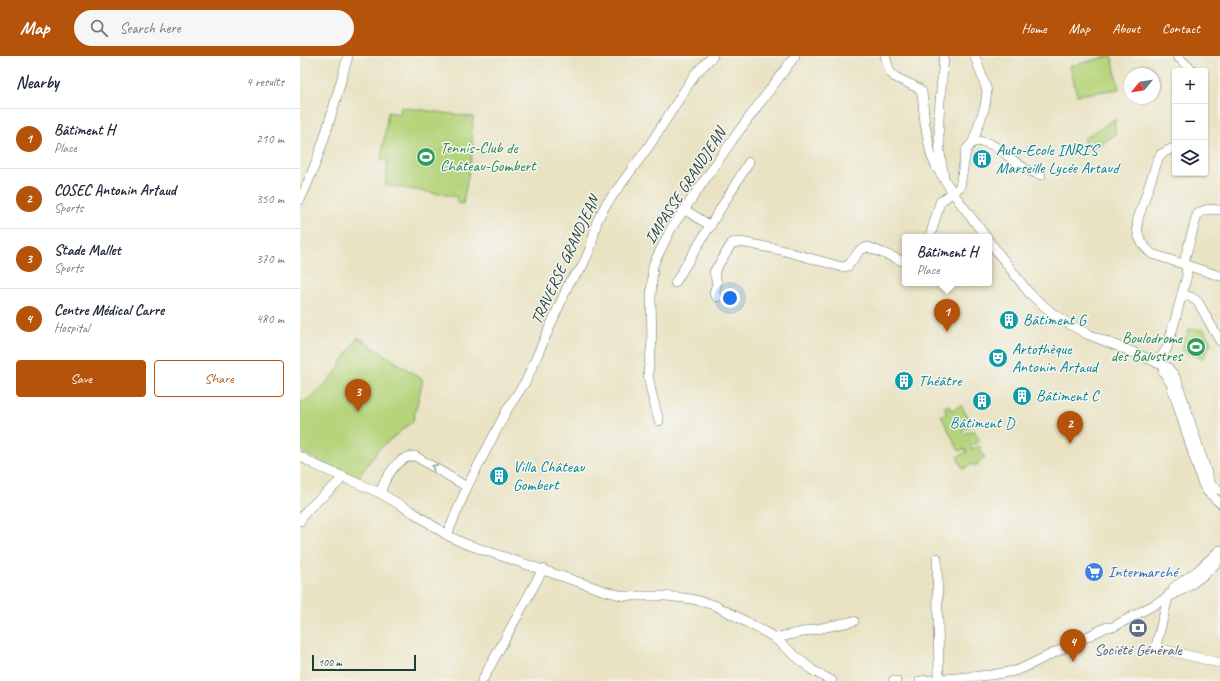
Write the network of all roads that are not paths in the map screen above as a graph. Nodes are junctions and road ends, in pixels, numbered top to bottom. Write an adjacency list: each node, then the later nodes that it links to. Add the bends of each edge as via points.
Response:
1 (348, 56): 15 (street, via 322,147)
2 (713, 56): 33 (street, TRAVERSE GRANDJEAN, via 695,74 650,146 605,206 597,221 591,248 580,270 570,281 526,381 508,408)
3 (796, 56): 16 (street, IMPASSE GRANDJEAN, via 736,135)
4 (885, 56): 13 (street, via 890,72 895,78 922,92 928,145)
5 (944, 56): 13 (street, via 939,144)
6 (975, 56): 9 (street, via 986,91 985,106)
7 (1177, 56): 8 (street)
8 (1190, 68)
9 (973, 142): 12 (street, via 980,140 991,144 1026,170); 14 (street, via 966,150 960,187)
10 (1172, 148): 23 (street, via 1161,154 1158,159 1136,226 1138,237 1152,254)
11 (749, 162): 18 (street)
12 (1041, 174)
13 (945, 180): 14 (street)
14 (953, 193): 19 (street, via 940,202); 20 (street)
15 (300, 200)
16 (685, 210): 18 (street); 30 (street, IMPASSE GRANDJEAN, via 672,227 653,265 652,342 648,373)
17 (1220, 210): 23 (street, via 1210,209 1197,215)
18 (711, 226): 25 (street)
19 (931, 234)
20 (984, 234)
21 (992, 245): 29 (street, via 1029,293 1057,317 1087,334)
22 (902, 261): 27 (street, via 868,247 860,250 848,266 842,267 781,250 741,242 732,243 714,272 717,283 714,293)
23 (1185, 265): 24 (street); 26 (street, via 1187,275)
24 (1220, 276)
25 (675, 283)
26 (1182, 294): 28 (street, via 1198,302); 29 (street, via 1167,348)
27 (717, 297)
28 (1220, 341)
29 (1157, 363): 35 (street, via 1167,367 1177,381 1208,478)
30 (659, 421)
31 (300, 456): 32 (street)
32 (342, 476): 34 (street); 37 (street, via 340,482 307,510)
33 (467, 487): 34 (street, one-way to 34, via 415,456 410,456 401,460); 38 (street, TRAVERSE GRANDJEAN)
34 (380, 492): 38 (street)
35 (1218, 495): 36 (street)
36 (1220, 503)
37 (300, 521)
38 (447, 535): 42 (street, via 463,543)
39 (1220, 550): 43 (street)
40 (937, 558): 49 (street)
41 (1220, 560): 43 (street, via 1189,586)
42 (543, 569): 45 (street, via 624,596 666,596 714,605); 50 (street)
43 (1169, 594): 46 (street, via 1157,648); 47 (street, via 1113,627 1107,627)
44 (854, 621): 45 (street)
45 (775, 638): 51 (street, via 812,670)
46 (1220, 663)
47 (1014, 671): 48 (street); 53 (street)
48 (1002, 677): 49 (street)
49 (939, 679): 52 (street)
50 (482, 681)
51 (832, 681)
52 (920, 681)
53 (1013, 681)

